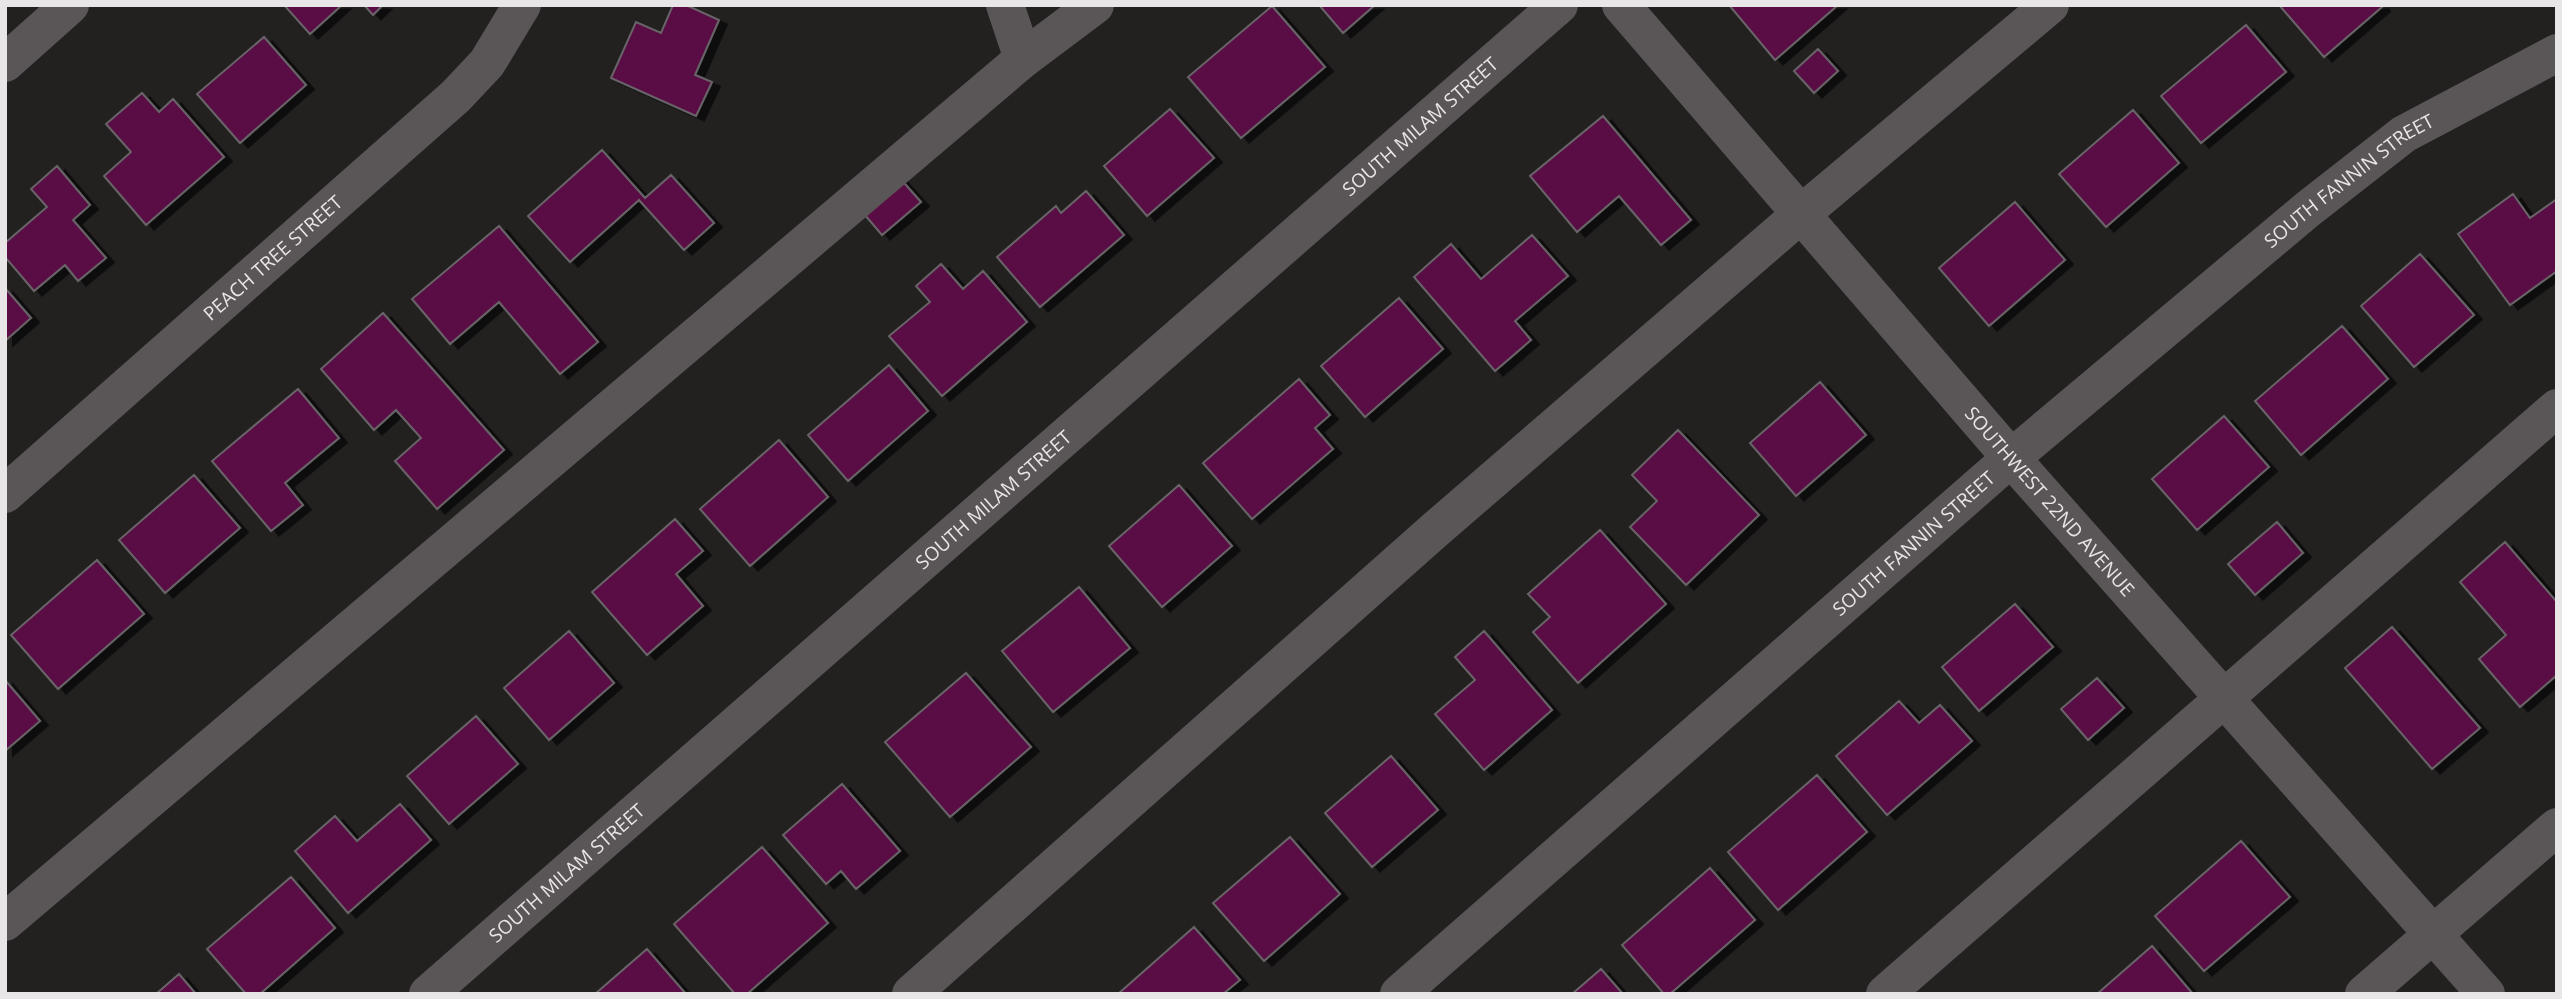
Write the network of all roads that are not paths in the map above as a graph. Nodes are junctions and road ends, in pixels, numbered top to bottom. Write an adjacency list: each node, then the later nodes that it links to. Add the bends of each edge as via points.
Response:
1 (70, 5): 10 (street)
2 (522, 5): 14 (street, PEACH TREE STREET, via 487,63 456,96)
3 (1005, 5): 9 (street)
4 (1095, 5): 9 (street)
5 (1559, 5): 19 (street, SOUTH MILAM STREET)
6 (1621, 5): 11 (street, SOUTHWEST 22ND AVENUE)
7 (2050, 5): 11 (street)
8 (2557, 53): 13 (street, SOUTH FANNIN STREET, via 2404,134)
9 (1023, 59): 17 (street)
10 (5, 63)
11 (1801, 214): 13 (street, SOUTHWEST 22ND AVENUE); 20 (street, via 1436,529)
12 (2557, 408): 15 (street)
13 (2011, 458): 15 (street, SOUTHWEST 22ND AVENUE); 21 (street, SOUTH FANNIN STREET)
14 (5, 494)
15 (2224, 700): 18 (street, SOUTHWEST 22ND AVENUE); 22 (street)
16 (2557, 827): 18 (street)
17 (5, 922)
18 (2433, 933): 23 (street); 24 (street, SOUTHWEST 22ND AVENUE)
19 (428, 994)
20 (911, 994)
21 (1399, 994)
22 (1885, 994)
23 (2364, 994)
24 (2486, 994)

